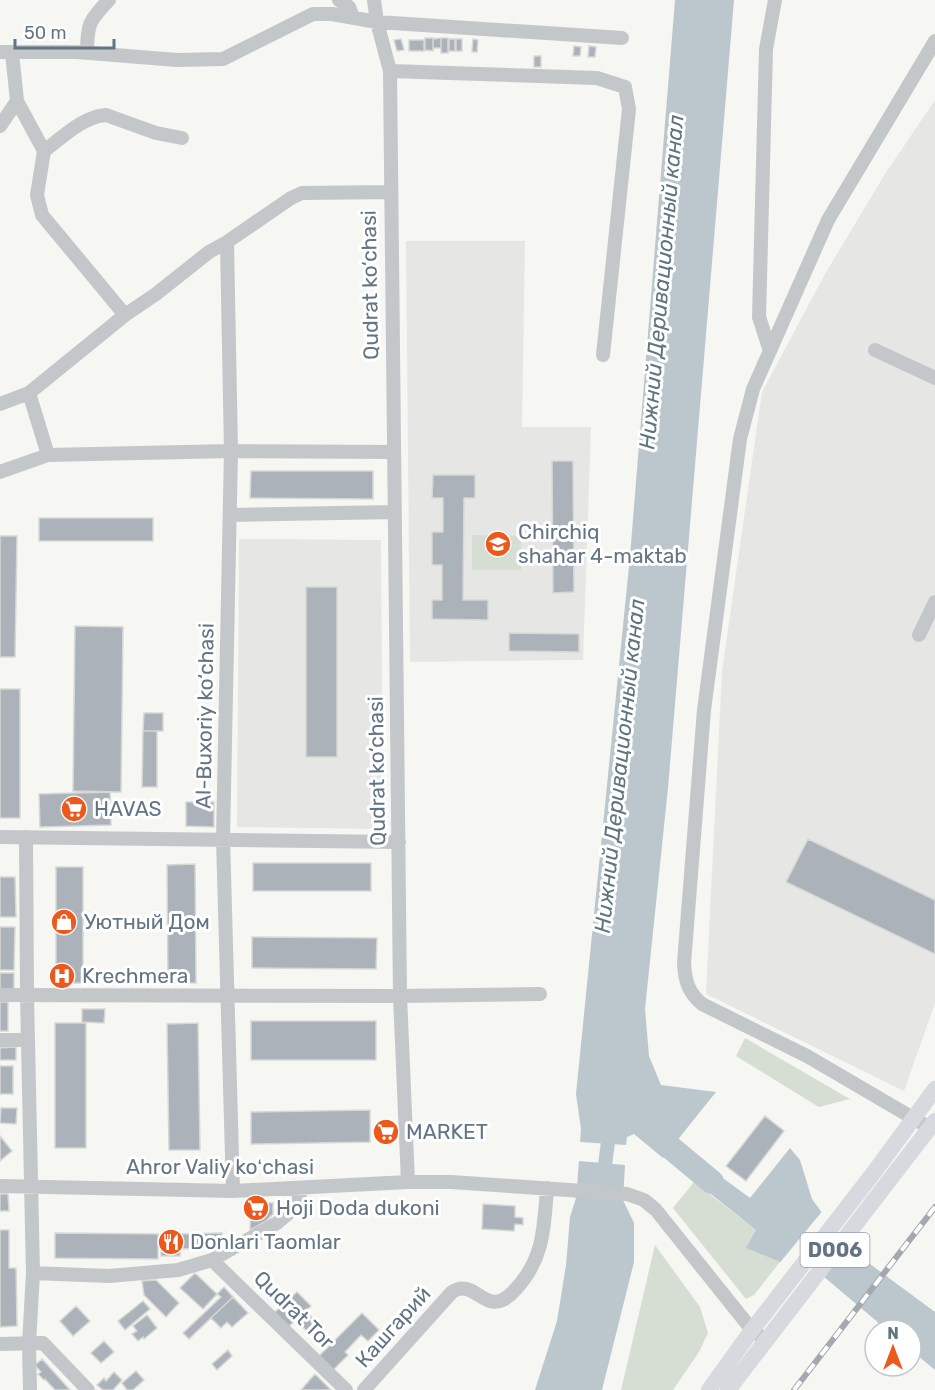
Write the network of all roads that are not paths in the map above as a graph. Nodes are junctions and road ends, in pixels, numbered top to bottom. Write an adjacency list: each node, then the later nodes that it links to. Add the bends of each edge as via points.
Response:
1 (109, 0): 10 (street, via 92,17 87,31)
2 (339, 0): 5 (street)
3 (374, 0): 6 (street, Qudrat ko‘chasi)
4 (775, 0): 20 (street, via 766,49 759,317)
5 (354, 17): 6 (street); 10 (street, via 313,14 223,59 177,60)
6 (377, 22): 7 (street); 11 (street, Qudrat ko‘chasi)
7 (622, 38)
8 (935, 41): 20 (street, via 828,220)
9 (6, 52): 10 (street); 12 (street)
10 (87, 53)
11 (390, 71): 16 (street, Qudrat ko‘chasi); 21 (street, via 597,78 626,87 629,109)
12 (17, 101): 13 (street); 15 (street)
13 (0, 126)
14 (182, 138): 15 (street, via 106,115 83,122)
15 (44, 151): 18 (street, via 37,195 42,215)
16 (390, 192): 17 (street, Qudrat ko‘chasi, via 303,193); 26 (street, Qudrat ko‘chasi)
17 (227, 242): 18 (street, Qudrat ko‘chasi); 25 (street, Al-Buxoriy ko‘chasi)
18 (125, 315): 23 (street, Qudrat ko‘chasi)
19 (875, 350): 22 (street)
20 (770, 351): 45 (street, via 753,389 740,439 704,710 684,963 687,986 702,1004 807,1056)
21 (603, 355)
22 (935, 378)
23 (29, 393): 24 (street, Qudrat ko‘chasi); 27 (street)
24 (0, 404)
25 (231, 451): 26 (street); 27 (street); 30 (street, Al-Buxoriy ko‘chasi)
26 (394, 452): 29 (street, Qudrat ko‘chasi)
27 (48, 455): 28 (street)
28 (0, 472)
29 (394, 512): 30 (street); 36 (street, Qudrat ko‘chasi)
30 (230, 515): 35 (street, Al-Buxoriy ko‘chasi)
31 (935, 602): 32 (street)
32 (919, 635)
33 (0, 837): 34 (street)
34 (26, 837): 35 (street); 39 (street)
35 (223, 839): 36 (street); 40 (street, Al-Buxoriy ko‘chasi)
36 (399, 842): 41 (street, Qudrat ko‘chasi)
37 (540, 994): 41 (street)
38 (0, 995): 39 (street)
39 (27, 995): 40 (street); 43 (street)
40 (228, 996): 41 (street); 52 (street, Al-Buxoriy ko‘chasi)
41 (400, 996): 47 (street, Qudrat ko‘chasi)
42 (0, 1040): 43 (street)
43 (28, 1040): 49 (street)
44 (935, 1089): 45 (main road, D006)
45 (915, 1118): 46 (street); 55 (main road, D006)
46 (933, 1125): 55 (main road, D006)
47 (408, 1182): 50 (street, Ahror Valiy koʻchasi); 51 (street)
48 (0, 1186): 49 (street, Ahror Valiy koʻchasi)
49 (32, 1186): 52 (street, Ahror Valiy koʻchasi); 54 (street)
50 (303, 1188): 52 (street, Ahror Valiy koʻchasi); 53 (street, via 296,1207 276,1223)
51 (547, 1188): 56 (street, via 627,1194 644,1200); 62 (street, Кашгарий, via 544,1229 536,1260 526,1278 499,1301 490,1301 469,1289 452,1292)
52 (233, 1191)
53 (212, 1260): 54 (street, via 178,1270 109,1276); 61 (street, Qudrat Tor)
54 (33, 1273): 58 (street)
55 (775, 1313): 56 (main road)
56 (758, 1335): 63 (main road); 64 (main road)
57 (0, 1344): 58 (street)
58 (30, 1344): 59 (street); 60 (street, via 43,1343)
59 (30, 1390)
60 (88, 1390)
61 (346, 1390)
62 (364, 1390)
63 (709, 1390)
64 (728, 1390)

